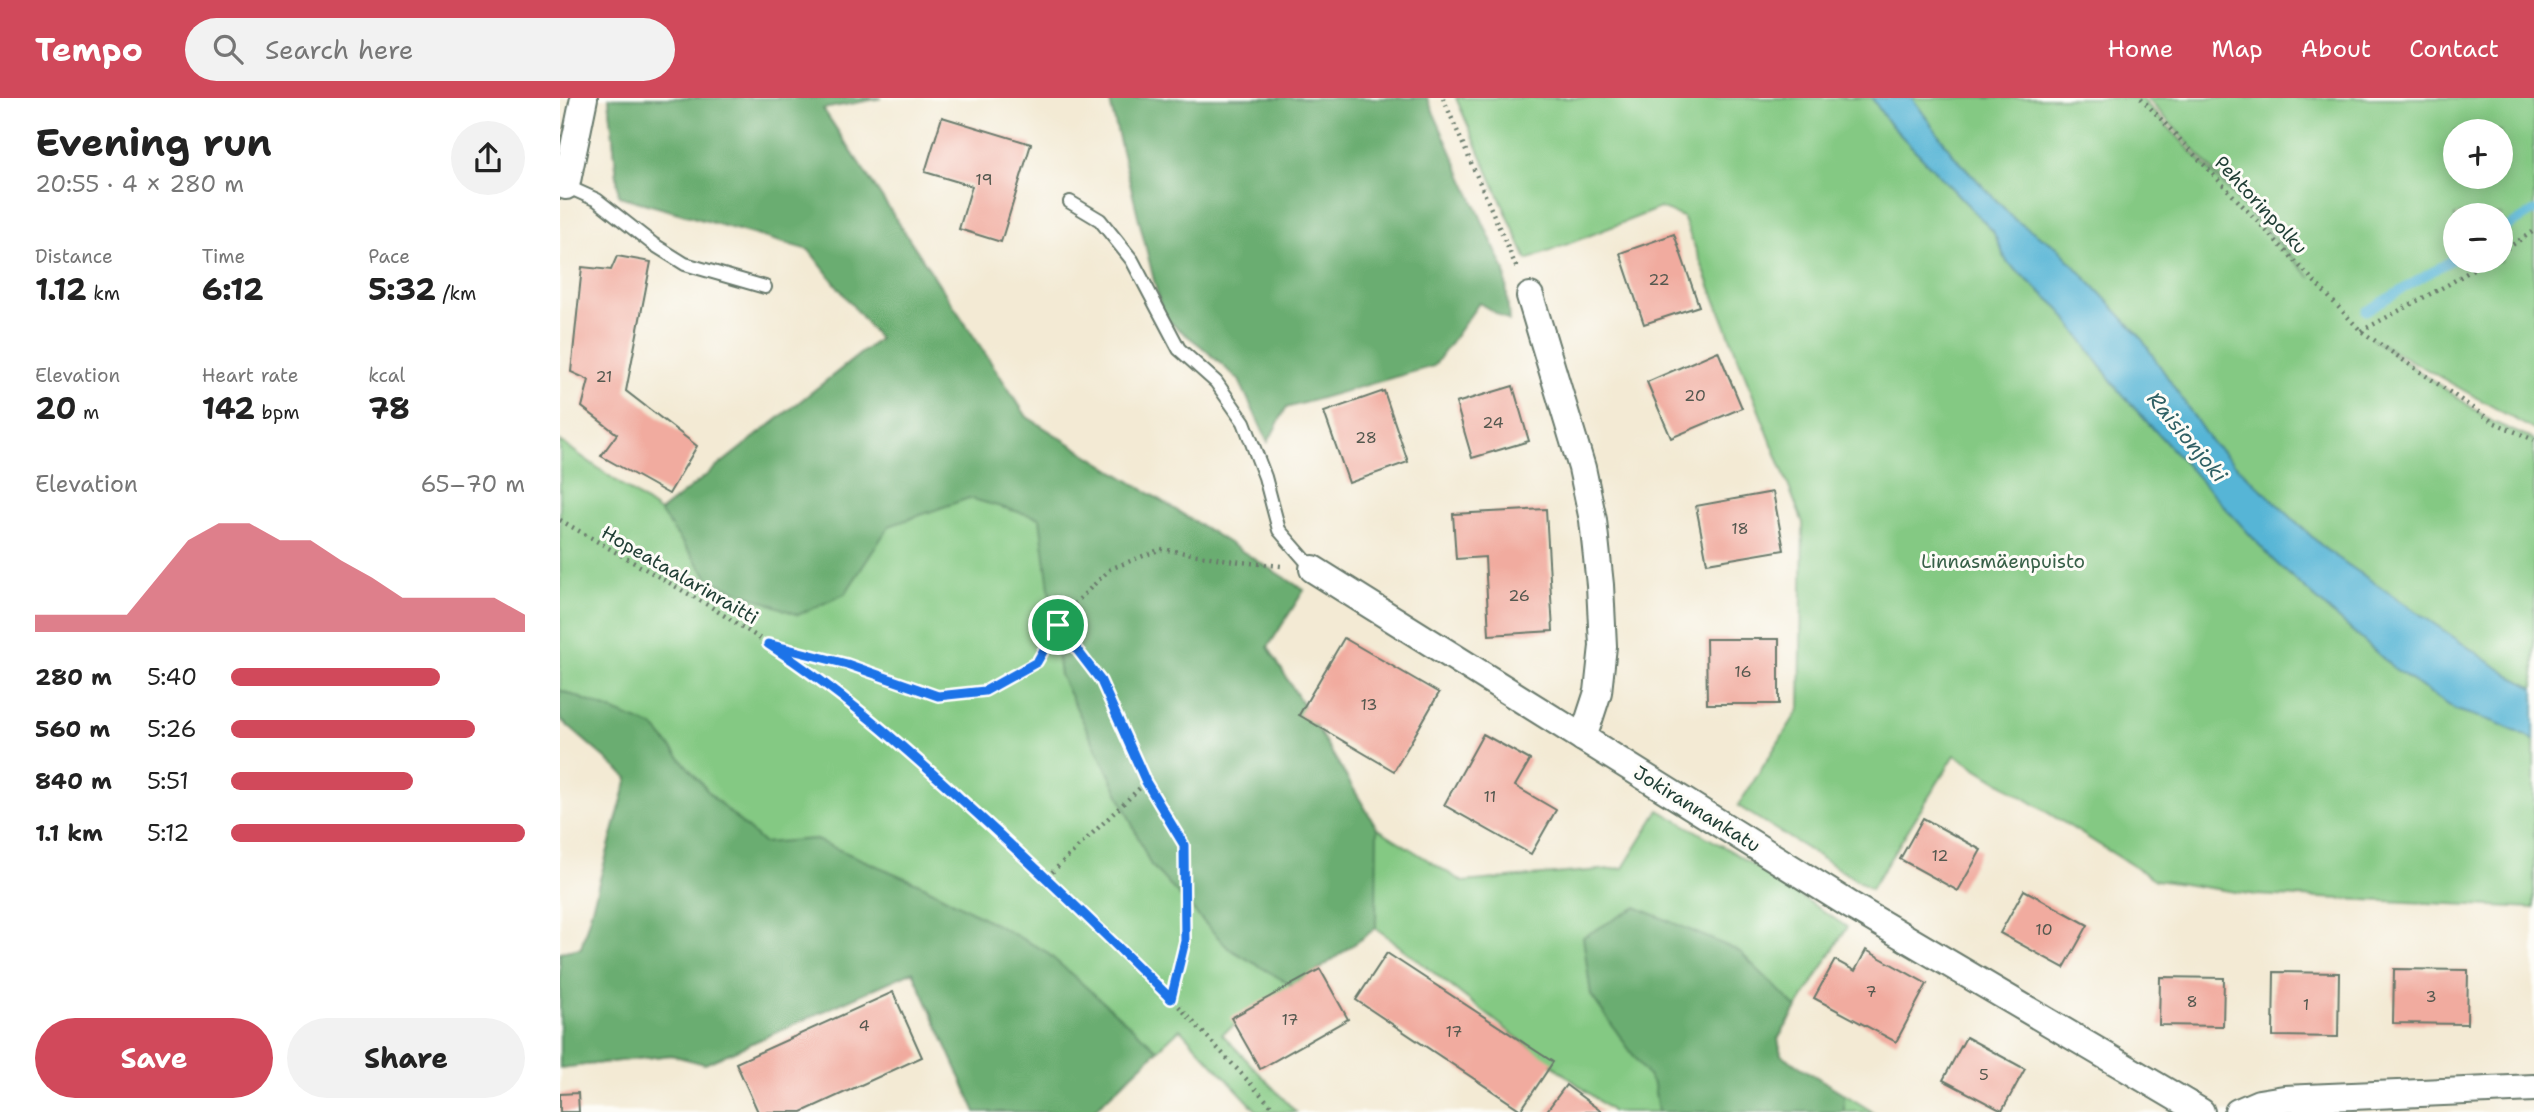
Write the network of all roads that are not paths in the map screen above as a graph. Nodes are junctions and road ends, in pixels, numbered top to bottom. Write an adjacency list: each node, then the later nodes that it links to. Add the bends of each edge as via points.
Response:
1 (584, 98): 2 (street)
2 (566, 186): 4 (lane, via 597,200 685,264)
3 (1070, 202): 6 (lane, via 1100,220 1132,260 1179,349 1216,382 1244,422 1279,530)
4 (765, 287)
5 (1530, 296): 7 (street, via 1582,467 1593,520 1603,646 1598,692)
6 (1313, 569): 7 (street, Jokirannankatu)
7 (1583, 738): 9 (street, Jokirannankatu, via 1850,905)
8 (2534, 1088): 10 (street, via 2284,1099)
9 (2201, 1112)
10 (2238, 1112)

